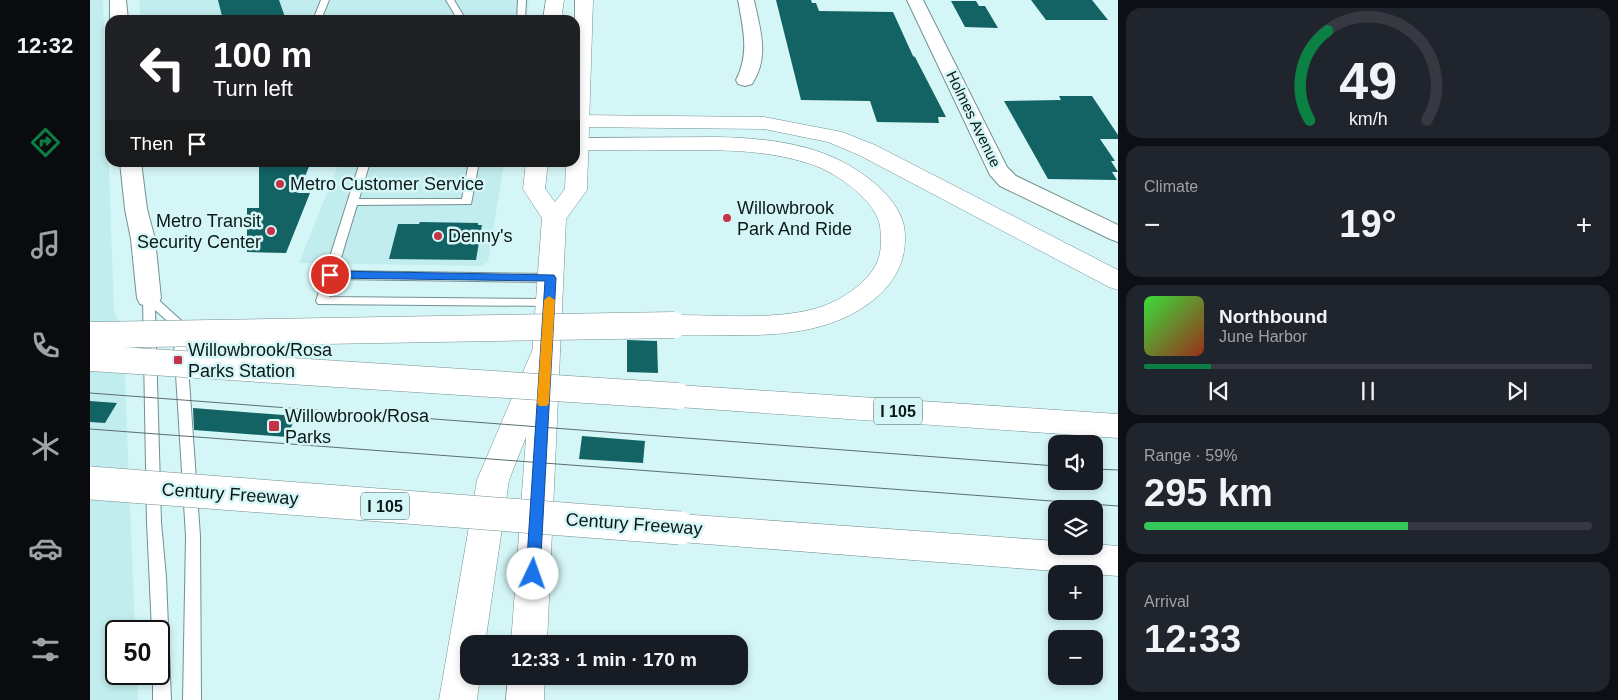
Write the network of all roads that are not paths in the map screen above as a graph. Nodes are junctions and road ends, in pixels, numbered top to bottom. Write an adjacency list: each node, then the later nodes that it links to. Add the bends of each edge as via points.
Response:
1 (118, 0): 9 (street)
2 (325, 0): 10 (lane)
3 (450, 0): 11 (lane)
4 (522, 0): 12 (lane)
5 (555, 0): 13 (main road)
6 (584, 0): 14 (main road)
7 (746, 0): 15 (street, via 756,53 752,70)
8 (915, 0): 25 (street, Holmes Avenue, via 998,170 1008,181)
9 (119, 15)
10 (319, 15)
11 (459, 15)
12 (521, 15)
13 (553, 15)
14 (580, 75)
15 (745, 80)
16 (580, 132): 27 (main road, via 756,123 834,137 867,150)
17 (580, 132): 30 (main road, bridge, via 758,145 789,150 827,162 857,180 881,203 893,227 891,258 878,284 845,307 804,321)
18 (131, 167): 29 (street, via 144,239)
19 (364, 167): 23 (lane)
20 (473, 167): 23 (lane, via 467,202)
21 (536, 167): 24 (main road, via 534,189)
22 (576, 167): 24 (main road, via 576,190)
23 (353, 202): 26 (lane)
24 (554, 218): 28 (main road)
25 (1118, 234)
26 (330, 275): 28 (lane); 28 (lane, via 322,301)
27 (1118, 281)
28 (550, 290): 31 (main road)
29 (149, 298): 38 (lane); 39 (lane, via 179,324 193,536)
30 (90, 335)
31 (546, 351): 36 (main road); 40 (main road, via 494,480)
32 (90, 358): 33 (main road, I 105, bridge)
33 (1118, 426)
34 (90, 483): 35 (main road, Century Freeway / I 105, bridge)
35 (1118, 561)
36 (530, 635)
37 (526, 685): 41 (main road)
38 (162, 700)
39 (192, 700)
40 (458, 700)
41 (525, 700)

